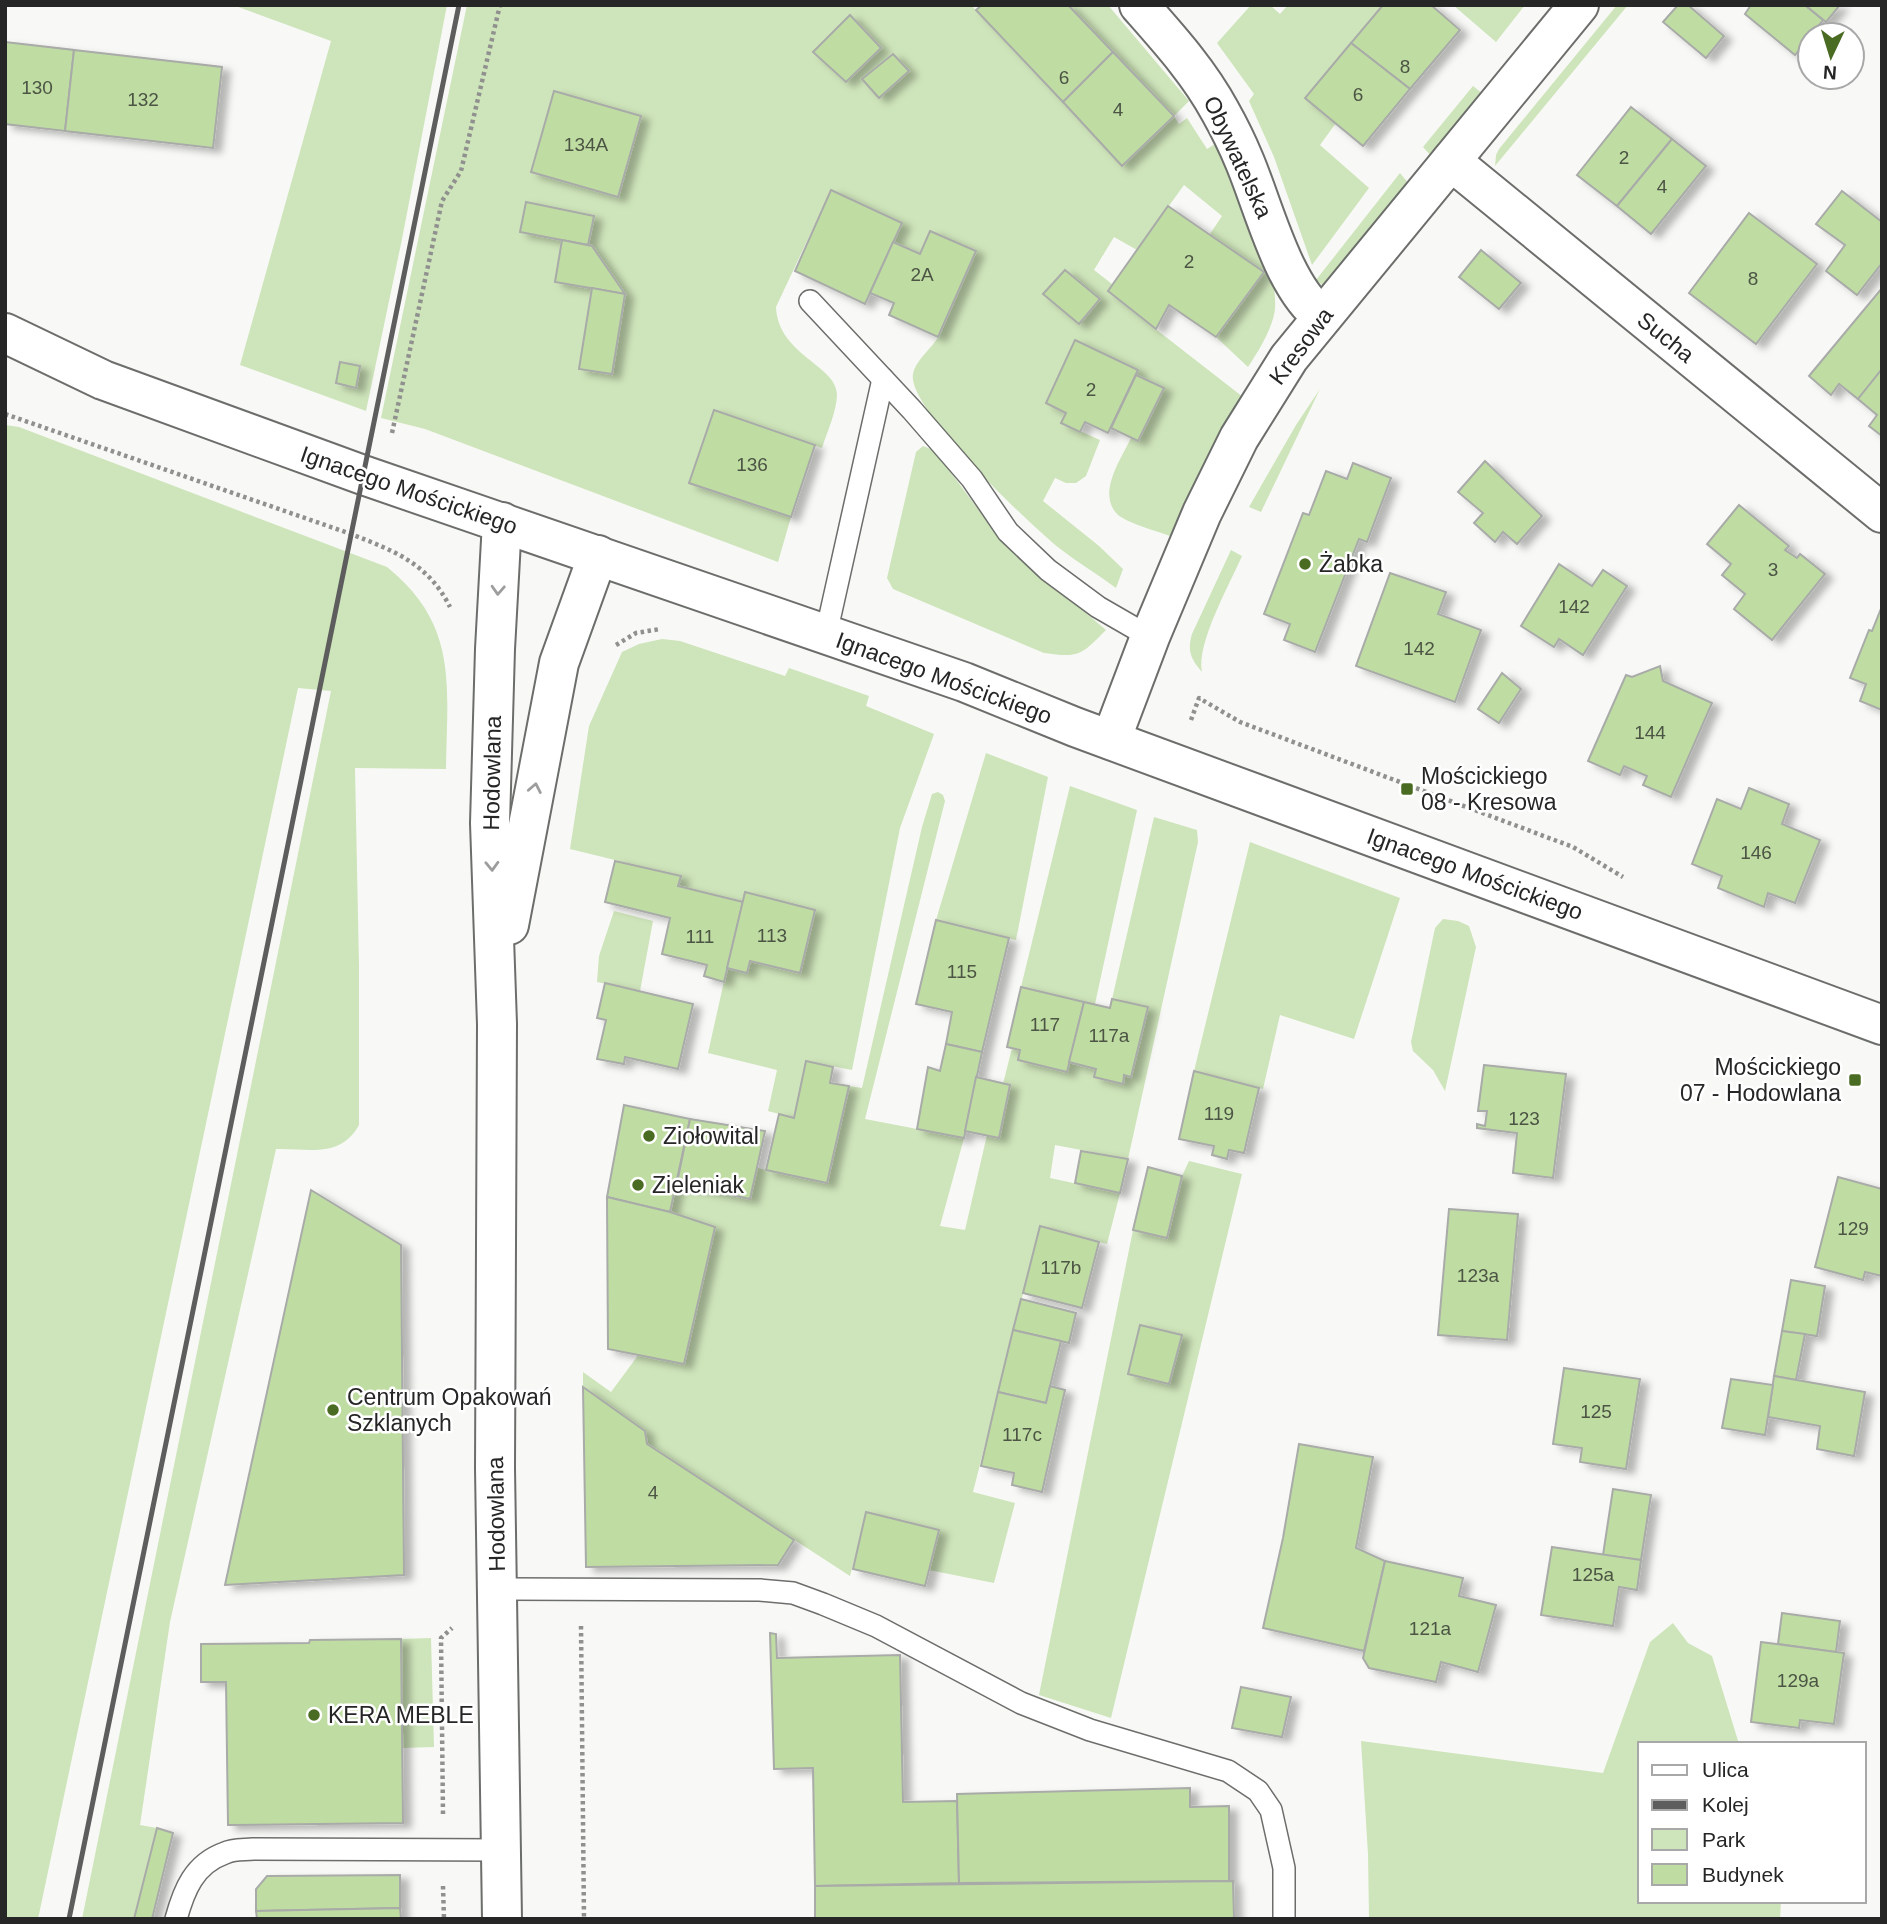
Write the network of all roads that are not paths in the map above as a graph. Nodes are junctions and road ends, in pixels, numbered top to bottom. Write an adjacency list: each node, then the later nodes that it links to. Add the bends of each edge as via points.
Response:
1 (1139, 5): 5 (street, Obywatelska, via 1188,61 1219,109 1244,158 1288,271 1310,307)
2 (1579, 5): 3 (street, Kresowa)
3 (1451, 162): 5 (street, Kresowa); 10 (street, Sucha)
4 (810, 301): 8 (lane)
5 (1322, 316): 14 (street, Kresowa, via 1289,358 1239,438)
6 (5, 333): 9 (street, Ignacego Mościckiego)
7 (5, 357): 9 (street)
8 (883, 379): 13 (lane); 14 (lane, via 1038,561 1098,607)
9 (103, 380): 11 (street, Ignacego Mościckiego)
10 (1882, 513)
11 (502, 522): 12 (street, Ignacego Mościckiego); 16 (street, Hodowlana, one-way to 16, via 490,823)
12 (598, 555): 13 (street, Ignacego Mościckiego); 16 (street, Hodowlana, one-way to 12, via 510,920 559,663)
13 (826, 634): 15 (street, Ignacego Mościckiego)
14 (1150, 637): 15 (street, Kresowa)
15 (1111, 740): 17 (street, Ignacego Mościckiego)
16 (497, 1024): 18 (street, Hodowlana)
17 (1882, 1025)
18 (497, 1589): 19 (street, Hodowlana); 22 (lane, via 793,1593 876,1626 1021,1703 1113,1738 1228,1771 1258,1791 1271,1810 1284,1868)
19 (502, 1850): 20 (lane, via 226,1852 202,1866 184,1890); 21 (street, Hodowlana)
20 (176, 1919)
21 (502, 1919)
22 (1284, 1919)

